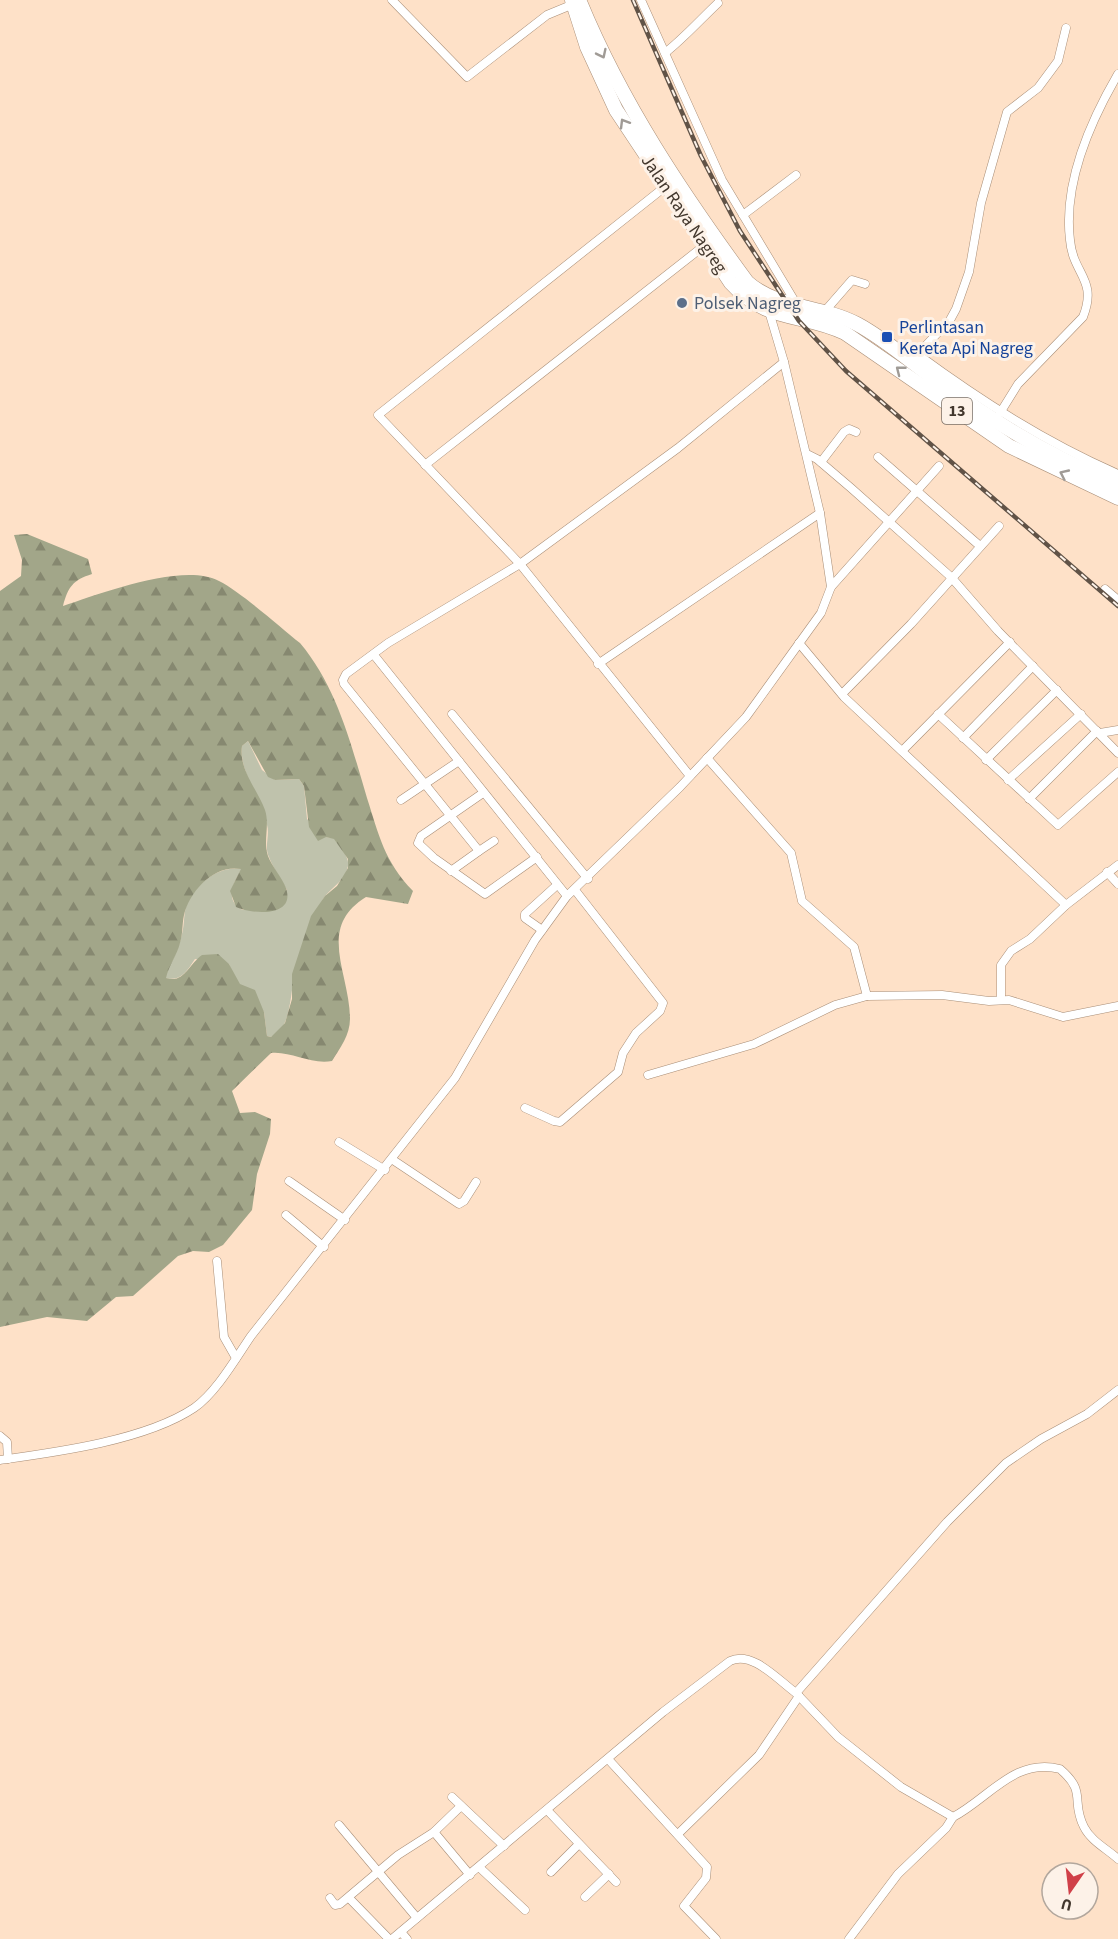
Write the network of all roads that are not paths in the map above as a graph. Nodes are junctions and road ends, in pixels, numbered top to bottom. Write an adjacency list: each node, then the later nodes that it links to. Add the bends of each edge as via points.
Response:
1 (392, 0): 3 (street, via 466,76 547,15)
2 (641, 0): 6 (street)
3 (576, 2): 9 (highway, Jalan Raya Nagreg / 13, one-way to 3, via 616,110 587,47); 14 (highway, Jalan Raya Nagreg / 13, one-way to 14, via 642,130 747,282)
4 (718, 3): 6 (street)
5 (1066, 28): 16 (street, via 1058,61 1038,88 1007,112 981,203 969,272 956,309)
6 (665, 53): 10 (street, via 722,180)
7 (1118, 74): 18 (street, via 1087,135 1071,201 1069,237 1072,254 1089,287 1088,303 1083,317 1018,384)
8 (796, 175): 10 (street)
9 (666, 186): 11 (highway, Jalan Raya Nagreg / 13); 23 (street, via 378,415)
10 (743, 215): 13 (street)
11 (705, 245): 14 (highway, Jalan Raya Nagreg / 13, via 735,288 757,306); 23 (street)
12 (865, 284): 15 (street, via 852,280)
13 (797, 304): 14 (highway, Jalan Raya Nagreg / 13); 15 (highway, Jalan Raya Nagreg / 13)
14 (769, 305): 17 (street); 28 (highway, Jalan Raya Nagreg / 13, one-way to 14, via 1009,446 845,333)
15 (825, 311): 16 (highway, Jalan Raya Nagreg / 13)
16 (914, 358): 18 (street); 26 (highway, Jalan Raya Nagreg / 13, via 1020,438)
17 (784, 362): 20 (street); 33 (street, via 678,448)
18 (1000, 413): 25 (street)
19 (856, 432): 22 (street, via 844,432)
20 (807, 454): 22 (street); 29 (street)
21 (878, 457): 27 (street)
22 (821, 462): 30 (street)
23 (425, 465): 33 (street)
24 (939, 466): 27 (street)
25 (1118, 474)
26 (1118, 484)
27 (917, 491): 30 (street); 32 (street)
28 (1118, 498)
29 (820, 513): 35 (street); 41 (street)
30 (890, 521): 34 (street); 35 (street)
31 (999, 526): 32 (street)
32 (980, 546): 34 (street)
33 (520, 564): 40 (street); 41 (street)
34 (951, 577): 38 (street); 44 (street)
35 (831, 588): 39 (street, via 821,613)
36 (1105, 589): 37 (street)
37 (1118, 600)
38 (1010, 642): 42 (street); 46 (street)
39 (799, 643): 44 (street); 53 (street, via 746,717)
40 (374, 655): 55 (street); 59 (street, via 346,674 344,684)
41 (598, 664): 57 (street)
42 (1033, 666): 43 (street); 50 (street)
43 (1057, 690): 47 (street); 54 (street)
44 (842, 694): 51 (street)
45 (452, 714): 70 (street)
46 (938, 714): 50 (street); 51 (street)
47 (1081, 714): 49 (street); 58 (street)
48 (1118, 730): 49 (street)
49 (1099, 732): 52 (street); 61 (street)
50 (963, 738): 54 (street)
51 (903, 750): 75 (street)
52 (1118, 753)
53 (707, 758): 57 (street); 77 (street, via 788,849 802,901 854,947)
54 (986, 760): 58 (street)
55 (459, 761): 59 (street); 60 (street)
56 (1118, 772): 61 (street, via 1060,825)
57 (690, 776): 70 (street)
58 (1008, 780): 61 (street)
59 (425, 785): 62 (street); 63 (street)
60 (483, 793): 63 (street); 66 (street)
61 (1029, 799)
62 (400, 800)
63 (449, 815): 65 (street); 68 (street, via 421,836 418,843)
64 (494, 842): 65 (street)
65 (479, 851): 68 (street)
66 (537, 857): 68 (street, via 485,894); 72 (street)
67 (1118, 865): 69 (street)
68 (451, 871)
69 (1107, 872): 71 (street); 75 (street)
70 (588, 879): 73 (street)
71 (1118, 884)
72 (557, 885): 74 (street); 76 (street, via 525,914)
73 (575, 890): 74 (street); 81 (street, via 663,1003 626,1047 618,1072 560,1122)
74 (567, 896): 76 (street)
75 (1066, 905): 78 (street, via 1005,958 1000,975)
76 (542, 930): 83 (street, via 455,1078)
77 (867, 996): 78 (street); 80 (street, via 835,1005 754,1044)
78 (1001, 999): 79 (street, via 1063,1017)
79 (1118, 1006)
80 (648, 1075)
81 (525, 1108)
82 (339, 1142): 84 (street)
83 (393, 1160): 84 (street); 86 (street, via 459,1204)
84 (385, 1170): 88 (street)
85 (289, 1180): 88 (street)
86 (476, 1182)
87 (286, 1215): 89 (street)
88 (345, 1220): 89 (street)
89 (324, 1247): 91 (street)
90 (217, 1261): 91 (street, via 224,1337)
91 (236, 1358): 94 (street, via 196,1407 167,1423 138,1435)
92 (1118, 1390): 95 (street, via 1087,1414 1006,1463 947,1522)
93 (0, 1436): 94 (street, via 7,1442)
94 (4, 1459)
95 (797, 1694): 96 (street, via 753,1660 738,1658 663,1712); 100 (street, via 838,1737 902,1787); 103 (street, via 759,1755)
96 (608, 1759): 99 (street); 103 (street)
97 (452, 1797): 98 (street)
98 (461, 1806): 102 (street); 105 (street)
99 (547, 1810): 104 (street); 105 (street)
100 (953, 1817): 106 (street, via 1027,1768 1060,1768 1077,1787 1085,1829); 122 (street, via 898,1874)
101 (339, 1825): 109 (street)
102 (434, 1832): 109 (street); 111 (street)
103 (679, 1833): 121 (street, via 708,1870 684,1906)
104 (579, 1844): 108 (street); 110 (street)
105 (504, 1846): 107 (street)
106 (1118, 1859)
107 (479, 1867): 111 (street); 116 (street)
108 (551, 1872)
109 (378, 1873): 115 (street); 117 (street)
110 (609, 1874): 112 (street); 113 (street)
111 (470, 1875): 117 (street)
112 (616, 1882)
113 (585, 1897)
114 (330, 1898): 115 (street, via 337,1905)
115 (349, 1898): 119 (street)
116 (525, 1910)
117 (417, 1918): 118 (street)
118 (401, 1932): 119 (street); 120 (street)
119 (391, 1939)
120 (407, 1939)
121 (716, 1939)
122 (849, 1939)

